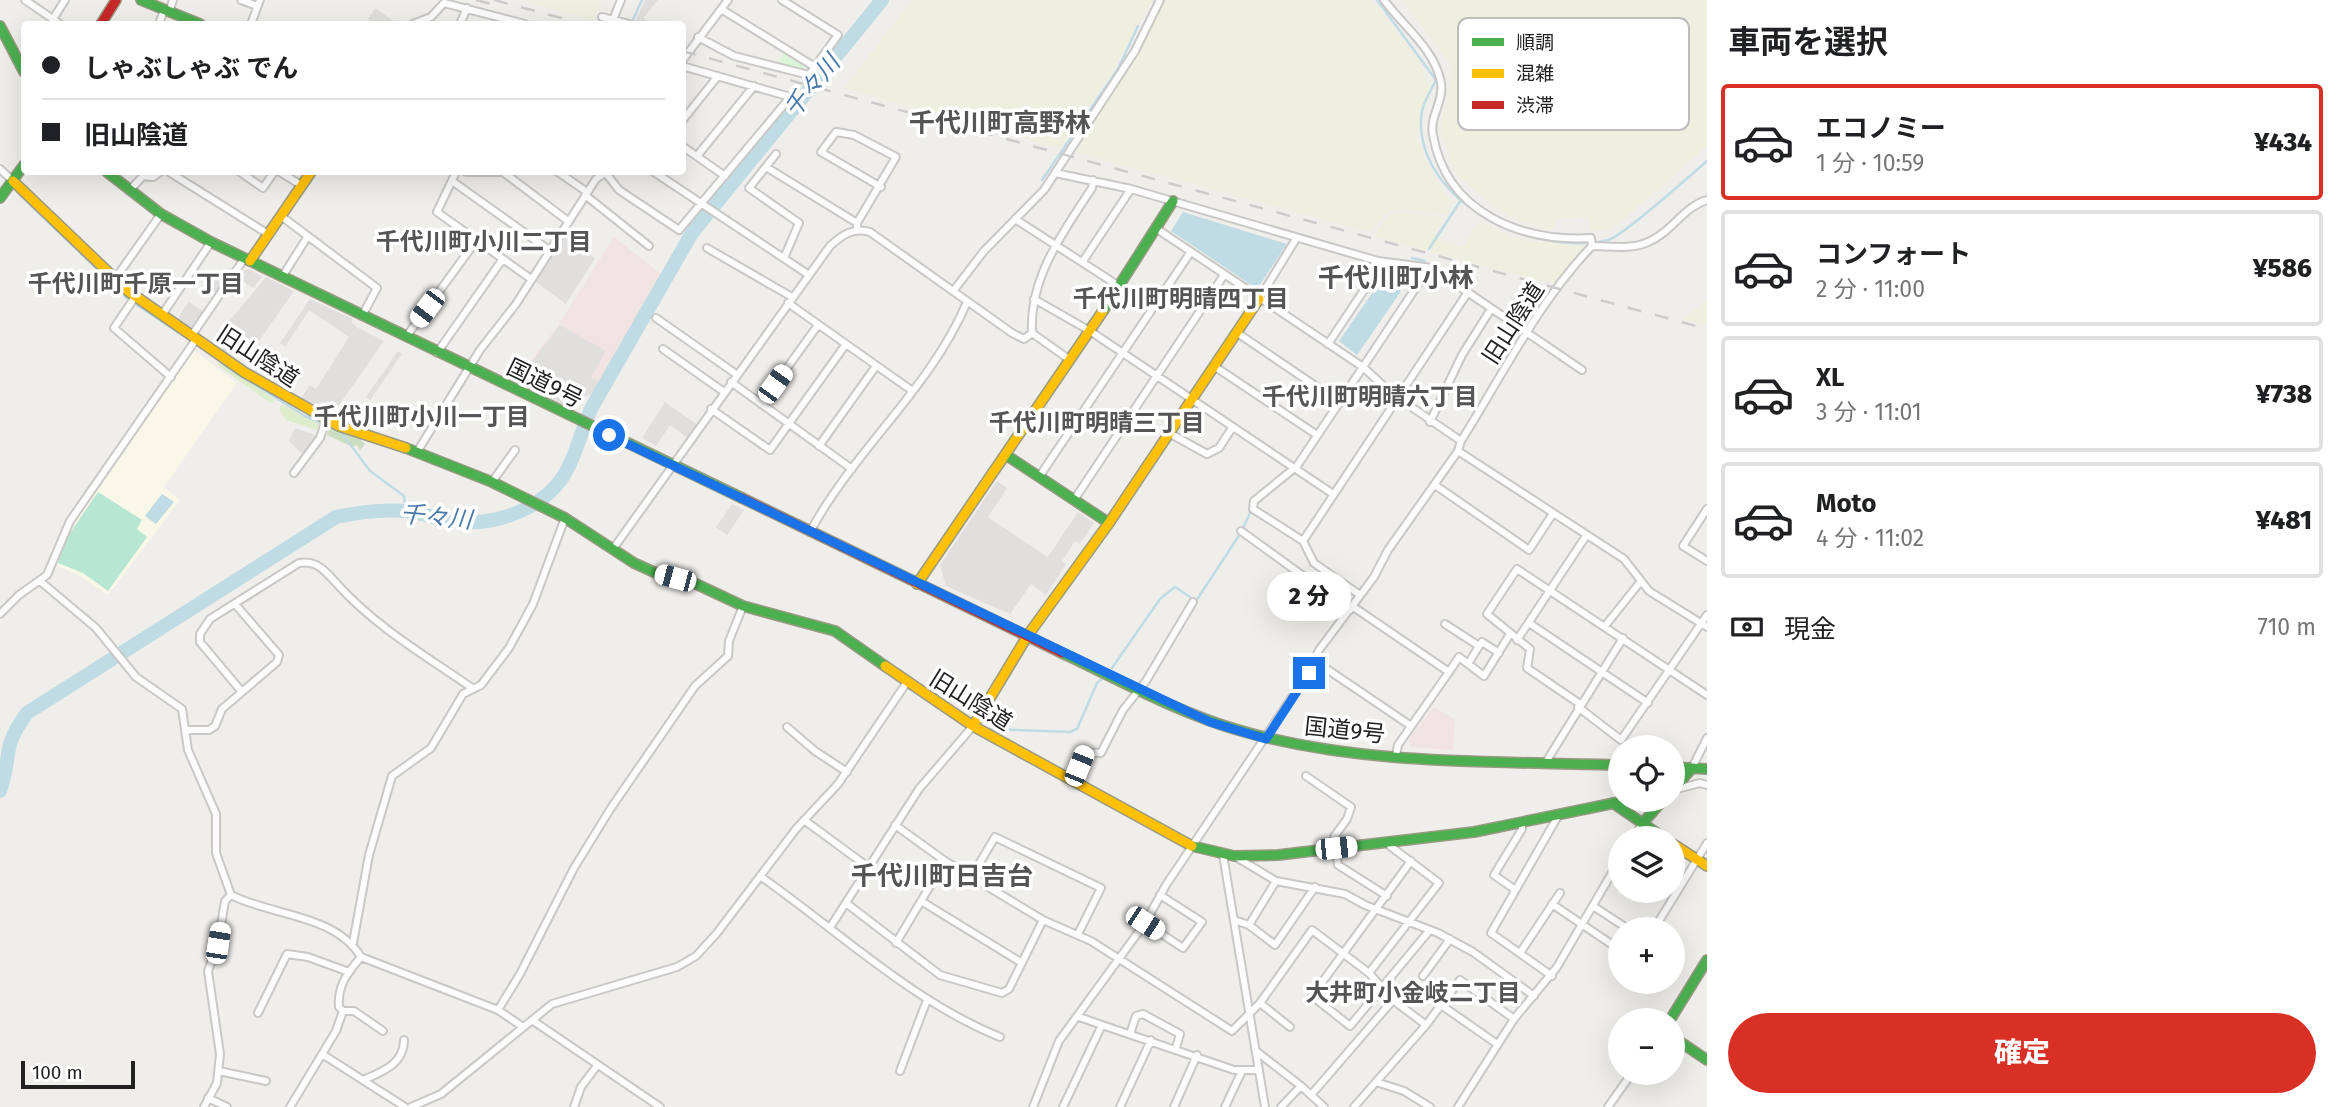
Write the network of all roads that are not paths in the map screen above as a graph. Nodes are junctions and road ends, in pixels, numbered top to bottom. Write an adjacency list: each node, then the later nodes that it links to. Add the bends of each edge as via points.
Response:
1 (25, 0): 19 (street)
2 (65, 0): 19 (street)
3 (116, 0): 22 (main road)
4 (141, 0): 17 (main road)
5 (173, 0): 17 (street)
6 (241, 0): 13 (street)
7 (621, 0): 20 (street)
8 (727, 0): 16 (street)
9 (782, 0): 14 (street)
10 (798, 0): 14 (street)
11 (1160, 0): 47 (street, via 1135,51)
12 (1384, 0): 87 (street, via 1424,45 1441,82 1432,133 1451,185 1510,227 1569,239 1591,238)
13 (258, 3): 25 (street)
14 (794, 7): 37 (street, via 838,35)
15 (467, 8): 26 (street, via 441,4 431,17); 27 (street); 28 (street)
16 (720, 9): 31 (street); 37 (street)
17 (166, 11): 23 (street); 24 (main road)
18 (602, 17): 20 (street)
19 (52, 19): 21 (street)
20 (613, 20): 29 (street)
21 (55, 21)
22 (103, 21)
23 (161, 21)
24 (192, 21)
25 (253, 21)
26 (421, 21)
27 (461, 21)
28 (514, 21)
29 (617, 21)
30 (0, 26): 36 (main road)
31 (698, 37): 33 (street); 37 (street, via 734,56 809,75)
32 (686, 44): 33 (street)
33 (692, 45): 34 (street)
34 (686, 56)
35 (686, 64): 38 (street)
36 (21, 66)
37 (815, 67)
38 (718, 76): 39 (street); 40 (street)
39 (754, 86): 43 (street); 61 (street, via 787,96 787,102)
40 (686, 116)
41 (686, 148): 43 (street)
42 (776, 154): 44 (street)
43 (698, 156): 61 (street)
44 (766, 167): 78 (street); 91 (street, via 749,188 799,223)
45 (0, 169): 63 (street, 旧山陰道)
46 (21, 169): 63 (main road)
47 (1055, 173): 62 (street); 76 (street)
48 (111, 175): 68 (main road, 国道9号)
49 (142, 175): 68 (street)
50 (174, 175): 80 (street)
51 (244, 175): 52 (street, via 263,188)
52 (272, 175)
53 (284, 175): 65 (street)
54 (309, 175): 65 (main road)
55 (455, 175): 64 (street)
56 (509, 175): 77 (street)
57 (562, 175): 69 (street)
58 (602, 175): 69 (street)
59 (608, 175): 73 (street, via 619,190 679,230)
60 (658, 175): 73 (street)
61 (725, 176): 73 (street)
62 (1093, 180): 67 (street); 85 (street)
63 (13, 181): 70 (main road); 100 (main road, 旧山陰道)
64 (452, 181): 83 (street, via 437,212); 89 (street)
65 (301, 186): 75 (main road)
66 (881, 187): 66 (street, via 896,157 853,135 836,132 821,152); 78 (street)
67 (1131, 189): 72 (street); 94 (street)
68 (130, 191): 74 (main road, 国道9号)
69 (586, 193): 77 (street); 86 (street)
70 (0, 198)
71 (1707, 200): 87 (street, via 1646,243)
72 (1173, 201): 79 (main road); 82 (street)
73 (703, 205): 91 (street)
74 (161, 214): 84 (main road, 国道9号); 100 (street)
75 (281, 216): 80 (main road); 81 (street)
76 (1015, 219): 85 (street); 103 (street)
77 (568, 221): 89 (street)
78 (857, 227): 97 (street, via 830,246); 103 (street)
79 (1157, 229): 90 (street); 102 (main road)
80 (268, 234): 92 (main road)
81 (308, 236): 99 (street); 112 (street, via 377,288)
82 (1296, 239): 95 (street); 106 (street)
83 (476, 241): 93 (street); 119 (street)
84 (211, 242): 92 (main road, 国道9号); 111 (street)
85 (1056, 244): 94 (street); 105 (street)
86 (649, 246)
87 (1592, 246): 116 (street, 旧山陰道)
88 (707, 248): 107 (street)
89 (549, 250): 101 (street)
90 (1190, 253): 98 (street); 125 (street)
91 (784, 258): 97 (street)
92 (247, 260): 99 (main road, 国道9号); 120 (street)
93 (502, 260): 101 (street); 124 (street)
94 (1083, 261): 102 (street)
95 (1378, 261): 96 (street); 122 (street, via 1376,272)
96 (1424, 267): 104 (street); 129 (street, via 1419,283)
97 (809, 275): 107 (street)
98 (1224, 275): 106 (street); 133 (street)
99 (282, 277): 112 (main road, 国道9号)
100 (115, 279): 108 (main road, 旧山陰道)
101 (531, 279): 130 (street)
102 (1119, 286): 115 (main road)
103 (954, 289): 109 (street)
104 (1468, 292): 110 (street); 138 (street)
105 (1034, 299): 115 (street); 118 (street)
106 (1259, 299): 117 (main road); 122 (street)
107 (790, 300): 114 (street); 132 (street)
108 (133, 301): 111 (main road, 旧山陰道); 134 (street, via 114,328)
109 (967, 302): 118 (street, via 1024,339); 136 (street, via 943,353)
110 (1492, 309): 116 (street); 144 (street, via 1462,355)
111 (162, 315): 120 (main road, 旧山陰道)
112 (362, 316): 119 (main road, 国道9号)
113 (656, 318): 132 (street)
114 (818, 325): 121 (street); 141 (street)
115 (1090, 331): 125 (street); 126 (main road)
116 (1527, 331): 131 (street); 149 (street, 旧山陰道)
117 (1236, 332): 128 (main road); 140 (street)
118 (1032, 333): 126 (street)
119 (406, 337): 124 (main road, 国道9号)
120 (194, 340): 134 (street); 143 (main road, 旧山陰道)
121 (846, 344): 127 (street); 145 (street)
122 (1328, 344): 129 (street)
123 (663, 349): 137 (street)
124 (437, 353): 130 (main road, 国道9号)
125 (1123, 354): 133 (street); 159 (street)
126 (1070, 360): 154 (main road)
127 (876, 366): 136 (street); 150 (street)
128 (1213, 366): 139 (main road); 148 (street)
129 (1363, 367): 138 (street); 140 (street)
130 (470, 369): 153 (street); 155 (main road, 国道9号)
131 (1582, 370)
132 (736, 374): 135 (street)
133 (1156, 376): 139 (street); 163 (street)
134 (170, 377): 174 (street, via 70,522 50,570)
135 (731, 382): 137 (street); 141 (street)
136 (911, 390): 157 (street)
137 (724, 392): 142 (street)
138 (1398, 397): 144 (street); 162 (street)
139 (1191, 400): 146 (street); 147 (main road)
140 (1339, 402): 148 (street)
141 (761, 404): 145 (street)
142 (711, 409): 145 (street, via 770,450); 155 (street)
143 (326, 420): 153 (main road, 旧山陰道); 158 (street, via 320,438)
144 (1430, 422): 149 (street)
145 (789, 424): 150 (street)
146 (1232, 428): 147 (street, via 1219,448 1207,454); 156 (street)
147 (1168, 433): 167 (main road)
148 (1317, 435): 156 (street)
149 (1461, 442): 152 (street, 旧山陰道)
150 (819, 446): 157 (street)
151 (515, 450): 160 (street)
152 (1458, 451): 161 (street, 旧山陰道); 165 (street)
153 (417, 452): 160 (main road, 旧山陰道)
154 (1006, 455): 159 (main road); 176 (main road)
155 (671, 466): 169 (main road, 国道9号); 172 (street)
156 (1293, 468): 162 (street); 171 (street, via 1254,501 1253,509)
157 (852, 469): 169 (street)
158 (295, 473)
159 (1039, 477): 163 (main road)
160 (492, 482): 166 (main road, 旧山陰道)
161 (1435, 485): 165 (street, via 1529,550); 178 (street, 旧山陰道)
162 (1333, 494): 171 (street)
163 (1074, 500): 167 (main road)
164 (1707, 509): 173 (street, via 1683,546)
165 (1552, 515): 170 (street)
166 (565, 518): 172 (main road, 旧山陰道); 201 (street, via 525,623 481,685)
167 (1109, 523): 189 (main road)
168 (1241, 531): 182 (street)
169 (810, 532): 176 (main road, 国道9号)
170 (1586, 536): 175 (street, via 1624,559); 177 (street)
171 (1303, 541): 178 (street, via 1314,563)
172 (613, 549): 181 (main road, 旧山陰道, via 634,563 694,583)
173 (1707, 562)
174 (40, 581): 183 (street); 210 (street, via 96,628 136,677 182,709)
175 (1641, 581): 187 (street); 188 (street, via 1661,600)
176 (917, 584): 189 (main road, 国道9号)
177 (1550, 590): 185 (street); 187 (street); 190 (street, via 1517,569 1487,614)
178 (1360, 595): 182 (street, 旧山陰道)
179 (1193, 602): 202 (street)
180 (235, 604): 201 (street, via 299,563 316,563 366,614); 203 (street, via 210,619 200,642); 203 (street, via 279,655 277,662)
181 (743, 607): 200 (main road, 旧山陰道, via 835,631); 293 (street, via 728,656 695,686 611,808)
182 (1351, 608): 195 (street, 旧山陰道); 199 (street)
183 (0, 614)
184 (1707, 615): 188 (street)
185 (1528, 623): 192 (street); 198 (street)
186 (1445, 624): 193 (street)
187 (1605, 626): 191 (street)
188 (1704, 626): 197 (street)
189 (1028, 635): 202 (main road, 国道9号); 207 (main road)
190 (1510, 635): 192 (street); 194 (street)
191 (1623, 638): 197 (street); 198 (street)
192 (1517, 640): 206 (street, via 1530,649 1527,668)
193 (1479, 646): 194 (street, via 1482,642); 196 (street)
194 (1499, 653): 196 (street, via 1485,676)
195 (1315, 661): 208 (street); 212 (street, 旧山陰道)
196 (1468, 664): 199 (street, via 1459,657)
197 (1671, 670): 204 (street); 205 (street)
198 (1601, 671): 205 (street); 206 (street)
199 (1449, 672): 208 (street)
200 (907, 682): 207 (main road, 旧山陰道); 219 (street)
201 (472, 688): 274 (street, via 455,705 431,748 392,776 369,855)
202 (1139, 689): 212 (main road, 国道9号, via 1187,713); 222 (street, via 1101,753 1084,751)
203 (242, 692): 210 (street, via 218,714 215,726)
204 (1707, 695)
205 (1648, 703): 206 (street, via 1621,740)
206 (1579, 705): 214 (street)
207 (973, 726): 222 (main road, 旧山陰道); 232 (street)
208 (1410, 726): 213 (street)
209 (787, 727): 219 (street)
210 (185, 730): 253 (street, via 188,750 216,814 216,853)
211 (1707, 737): 217 (street)
212 (1266, 739): 213 (main road, 国道9号, via 1333,751); 236 (street, 旧山陰道)
213 (1396, 755): 214 (main road, 国道9号)
214 (1546, 762): 215 (main road, 国道9号)
215 (1608, 765)
216 (1685, 768): 217 (main road)
217 (1692, 768): 218 (main road); 221 (main road)
218 (1707, 769)
219 (847, 772): 229 (street)
220 (1306, 776): 237 (street, via 1351,807 1334,837)
221 (1685, 776)
222 (1073, 780): 236 (main road, 旧山陰道)
223 (1707, 785): 224 (street)
224 (1685, 787)
225 (1608, 804): 228 (main road)
226 (1625, 812): 231 (main road)
227 (1652, 812): 231 (main road)
228 (1558, 816): 230 (main road); 251 (street)
229 (804, 820): 245 (street); 246 (street)
230 (1522, 823): 234 (main road); 251 (street, via 1494,875)
231 (1642, 824): 233 (main road)
232 (895, 825): 242 (street); 245 (street)
233 (1645, 826)
234 (1388, 842): 237 (main road); 243 (street)
235 (1707, 843): 241 (street)
236 (1194, 847): 239 (main road); 254 (street)
237 (1336, 848): 240 (main road); 255 (street, via 1338,865)
238 (1685, 852): 241 (main road)
239 (1223, 855): 240 (main road); 264 (street)
240 (1234, 856): 248 (street)
241 (1696, 859): 244 (main road); 262 (street)
242 (945, 861): 247 (street); 256 (street)
243 (1411, 862): 255 (street); 265 (street, via 1439,883)
244 (1707, 866)
245 (868, 867): 257 (street)
246 (760, 876): 269 (street); 299 (street, via 718,933 687,963 564,998)
247 (972, 876): 263 (street); 271 (street, via 995,838 1101,888)
248 (1276, 881): 250 (street); 267 (street)
249 (1608, 881): 259 (street)
250 (1315, 887): 260 (street, via 1345,894); 267 (street, via 1275,945)
251 (1514, 888): 276 (street, via 1492,933)
252 (1560, 893): 258 (street)
253 (231, 895): 274 (street, via 283,911); 318 (street, via 225,901 208,971)
254 (1160, 895): 266 (street); 266 (street, via 1202,922 1183,948)
255 (1387, 896): 260 (street)
256 (921, 901): 275 (street); 281 (street)
257 (846, 903): 269 (street); 275 (street)
258 (1552, 904): 268 (street); 276 (street)
259 (1594, 906): 261 (street); 268 (street)
260 (1376, 909): 265 (street); 277 (street)
261 (1610, 917)
262 (1661, 917)
263 (1043, 920): 271 (street); 281 (street)
264 (1234, 920): 267 (street); 294 (street)
265 (1409, 922): 270 (street); 283 (street)
266 (1145, 923): 279 (street)
267 (1249, 925)
268 (1582, 925): 273 (street); 285 (street)
269 (831, 926): 288 (street)
270 (1429, 931): 272 (street); 286 (street)
271 (1078, 934): 279 (street)
272 (1450, 939): 284 (street); 287 (street)
273 (1608, 942)
274 (353, 943): 278 (street)
275 (896, 943): 281 (street, via 940,975 1002,993 1009,989)
276 (1520, 953): 285 (street)
277 (1345, 954): 283 (street); 286 (street, via 1312,996 1350,1026); 290 (street, via 1312,930)
278 (361, 957): 282 (street); 293 (street)
279 (1120, 959): 294 (street, via 1231,1031); 297 (street)
280 (1707, 960): 292 (main road)
281 (1022, 963)
282 (349, 972): 295 (street, via 339,993); 296 (street, via 286,954)
283 (1369, 973): 286 (street)
284 (1423, 976)
285 (1552, 976): 287 (street)
286 (1384, 989): 289 (street)
287 (1534, 996): 298 (street)
288 (928, 1000): 306 (street); 319 (street)
289 (1393, 1000): 301 (street); 326 (street)
290 (1260, 1003): 294 (street); 303 (street)
291 (1441, 1005): 298 (street, via 1460,980); 301 (street); 309 (street)
292 (1677, 1008)
293 (498, 1010): 302 (street)
294 (1251, 1010): 312 (street)
295 (343, 1011): 304 (street, via 354,1011); 313 (street)
296 (258, 1013)
297 (1079, 1017): 300 (street); 328 (street, via 1059,1041)
298 (1514, 1018): 309 (street)
299 (532, 1020): 302 (street); 316 (street)
300 (1102, 1025): 305 (street); 337 (street)
301 (1426, 1025): 323 (street)
302 (523, 1027): 333 (street, via 441,1094)
303 (1290, 1027)
304 (383, 1031)
305 (1130, 1034): 308 (street); 311 (street, via 1136,1016 1143,1014 1180,1034)
306 (1000, 1037)
307 (404, 1040): 321 (street, via 397,1060 384,1072)
308 (1151, 1040): 311 (street); 338 (street)
309 (1497, 1044): 346 (street)
310 (1685, 1045): 315 (main road)
311 (1176, 1048): 314 (street)
312 (1256, 1051): 317 (street); 325 (street)
313 (322, 1054): 321 (street); 331 (street)
314 (1197, 1055): 320 (street); 339 (street)
315 (1707, 1060)
316 (596, 1066): 334 (street); 335 (street)
317 (1258, 1070): 320 (street); 341 (street)
318 (219, 1071): 322 (street); 327 (street)
319 (900, 1071)
320 (1242, 1071): 340 (street)
321 (363, 1080): 332 (street)
322 (266, 1081)
323 (1376, 1082): 344 (street); 345 (street, via 1404,1091)
324 (1624, 1085): 347 (street)
325 (1301, 1086): 326 (street); 342 (street)
326 (1311, 1096): 343 (street)
327 (208, 1098): 329 (street); 330 (street)
328 (1034, 1105): 336 (street)
329 (204, 1107)
330 (227, 1107)
331 (290, 1107)
332 (405, 1107)
333 (411, 1107)
334 (574, 1107)
335 (660, 1107)
336 (1045, 1107)
337 (1063, 1107)
338 (1120, 1107)
339 (1174, 1107)
340 (1225, 1107)
341 (1265, 1107)
342 (1281, 1107)
343 (1324, 1107)
344 (1354, 1107)
345 (1430, 1107)
346 (1458, 1107)
347 (1608, 1107)

